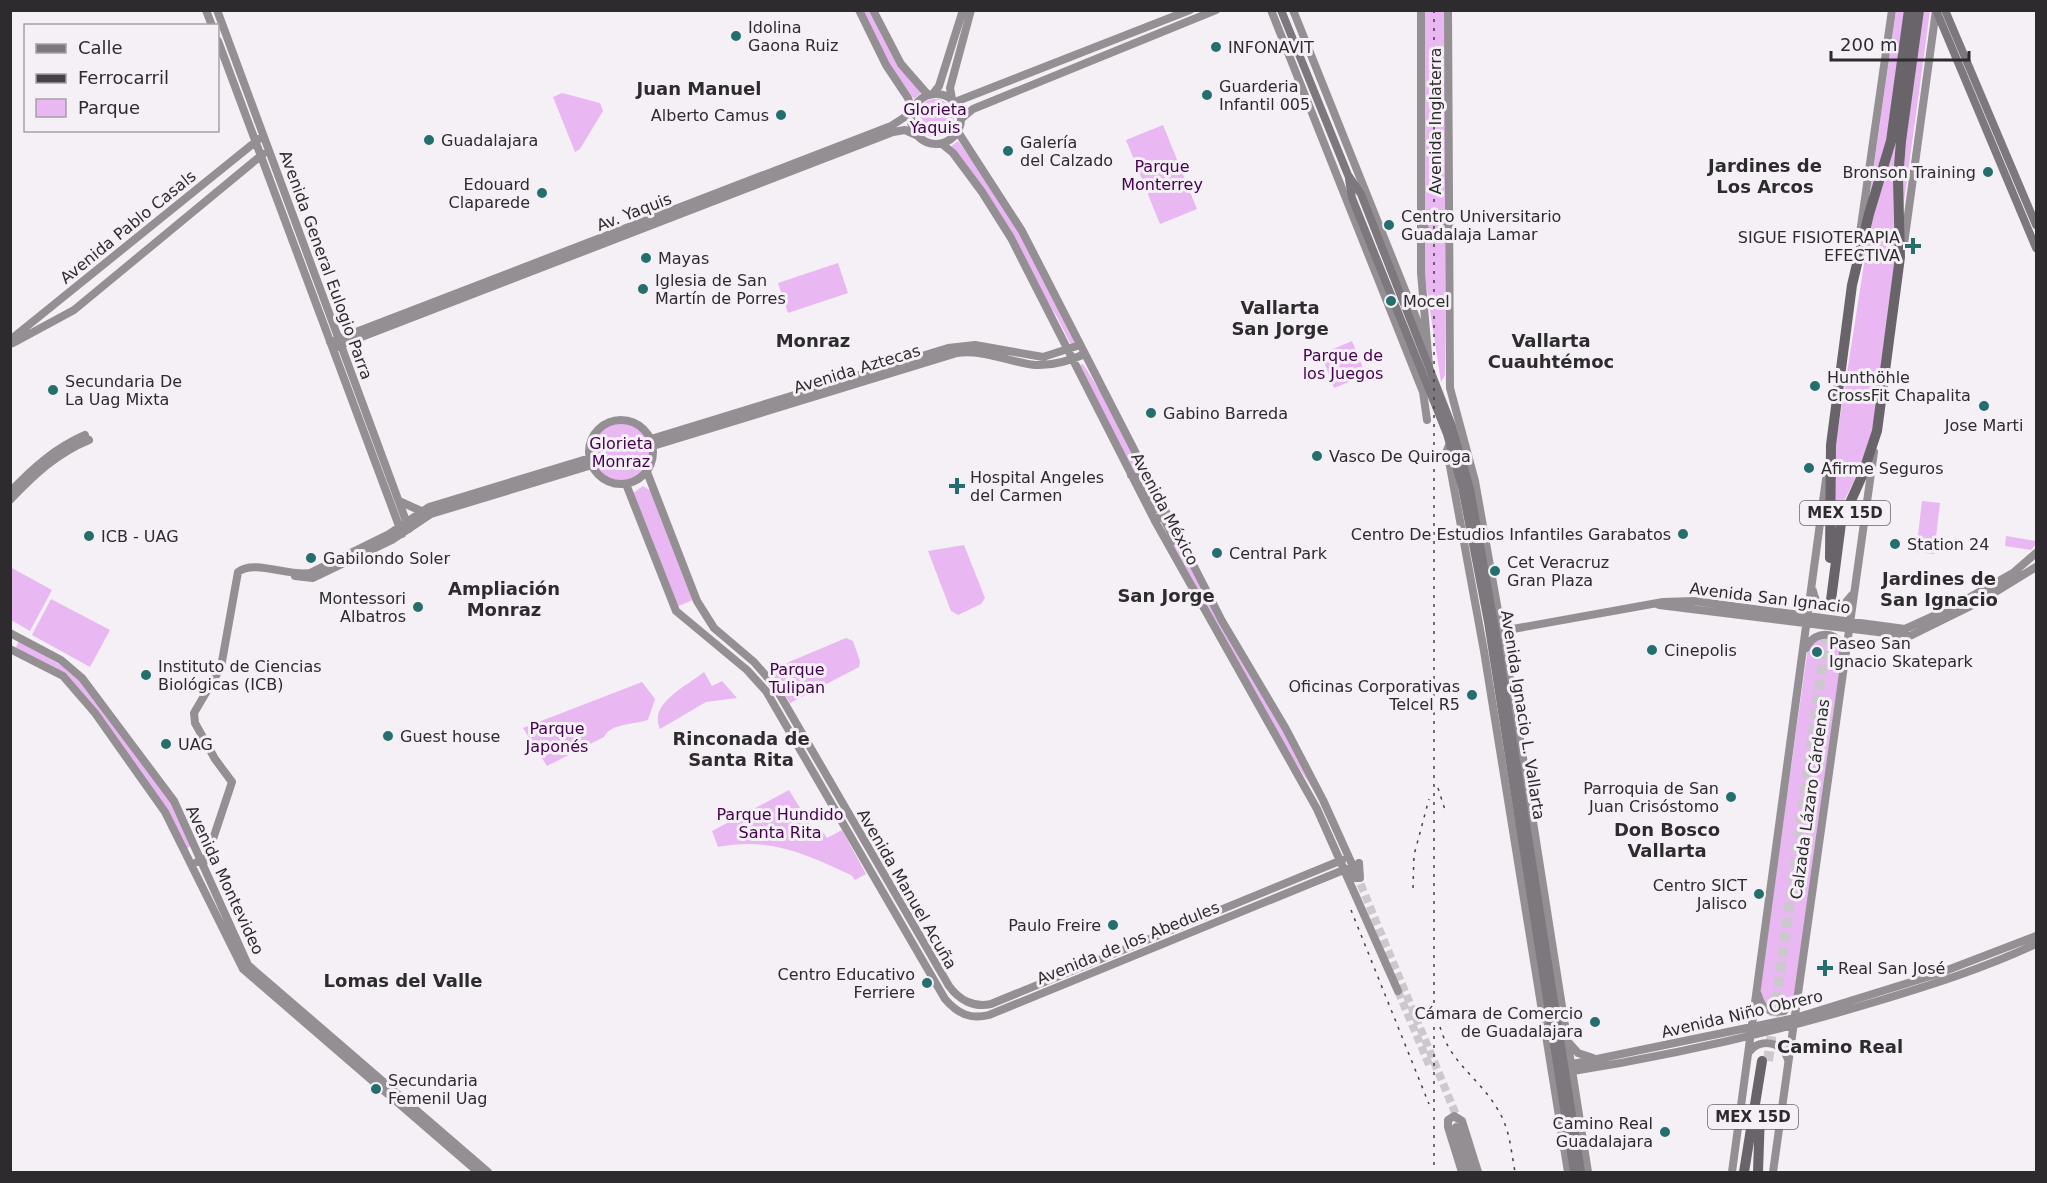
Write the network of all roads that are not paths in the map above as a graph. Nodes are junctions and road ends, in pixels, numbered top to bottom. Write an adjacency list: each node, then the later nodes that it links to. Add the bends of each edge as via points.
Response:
1 (217, 10): 28 (street, Avenida General Eulogio Parra)
2 (859, 10): 25 (street, via 886,65 909,98)
3 (873, 10): 23 (street, via 901,64)
4 (963, 10): 23 (street, via 939,86)
5 (971, 10): 24 (street, via 950,88)
6 (1190, 10): 24 (street)
7 (1216, 10): 26 (street, via 973,109)
8 (1271, 10): 46 (street)
9 (1281, 10): 63 (main road, Avenida Ignacio L. Vallarta, via 1447,434)
10 (1293, 10): 46 (street, via 1419,325 1421,349)
11 (1421, 10): 35 (street, Avenida Inglaterra)
12 (1448, 10): 36 (street, Avenida Inglaterra)
13 (1893, 10): 20 (street, Calzada Lázaro Cárdenas)
14 (1899, 10): 20 (street)
15 (1909, 10): 30 (highway, Calzada Lázaro Cárdenas / MEX 15D)
16 (1919, 10): 30 (highway, Calzada Lázaro Cárdenas / MEX 15D)
17 (1930, 10): 22 (street)
18 (1936, 10): 22 (street, Calzada Lázaro Cárdenas); 38 (main road)
19 (1945, 10): 37 (main road)
20 (1888, 39): 39 (street, Calzada Lázaro Cárdenas)
21 (219, 44): 31 (street, Avenida General Eulogio Parra)
22 (1931, 49): 40 (street, Calzada Lázaro Cárdenas)
23 (930, 94): 24 (street); 25 (street, via 918,101)
24 (953, 101): 26 (street)
25 (912, 112): 29 (street); 42 (street, Av. Yaquis, via 891,126 364,329)
26 (962, 118): 27 (street)
27 (958, 132): 32 (street); 44 (street, Avenida México, via 1012,214)
28 (264, 135): 31 (street, Avenida Pablo Casals); 33 (street, Avenida General Eulogio Parra)
29 (916, 135): 32 (street, via 929,143); 42 (street, Av. Yaquis, via 905,130 893,132)
30 (1896, 141): 39 (highway, Calzada Lázaro Cárdenas / MEX 15D, via 1869,214); 40 (highway, Calzada Lázaro Cárdenas / MEX 15D, via 1901,229)
31 (255, 142): 34 (street, Avenida General Eulogio Parra); 41 (street, Avenida Pablo Casals)
32 (942, 144): 44 (street, Avenida México, via 953,153 999,216 1040,295)
33 (269, 149): 34 (street, Avenida Pablo Casals); 42 (street, Avenida General Eulogio Parra)
34 (260, 155): 41 (street, Avenida Pablo Casals, via 74,310); 43 (street, Avenida General Eulogio Parra)
35 (1422, 216): 36 (street, via 1428,235 1444,233); 46 (street, Avenida Inglaterra, via 1422,292 1429,358 1427,423 1424,395)
36 (1448, 221): 50 (street, Avenida Inglaterra, via 1450,388)
37 (2037, 225)
38 (2037, 248)
39 (1852, 285): 51 (highway, Calzada Lázaro Cárdenas / MEX 15D)
40 (1897, 292): 48 (highway, Calzada Lázaro Cárdenas / MEX 15D)
41 (10, 342)
42 (340, 342): 43 (street); 47 (street, Avenida General Eulogio Parra)
43 (331, 345): 47 (street, Avenida General Eulogio Parra)
44 (1074, 348): 45 (street, Avenida México); 45 (street, Avenida México); 49 (street, Avenida Aztecas, via 1043,357 975,345 956,346)
45 (1078, 357): 49 (street, Avenida Aztecas, via 1033,364 977,352 957,353); 54 (street, Avenida México); 59 (street, Avenida México, via 1106,394)
46 (1412, 363)
47 (368, 430): 58 (street, Avenida General Eulogio Parra); 62 (street, Avenida General Eulogio Parra)
48 (1877, 430): 51 (highway, Calzada Lázaro Cárdenas / MEX 15D, via 1841,523 1828,600); 68 (street, Calzada Lázaro Cárdenas)
49 (652, 443): 52 (street, via 636,423 611,421 593,436 589,447); 53 (street, via 653,457)
50 (1466, 445): 72 (street, Avenida Ignacio L. Vallarta); 82 (street, Avenida Ignacio L. Vallarta, via 1462,440 1453,441 1447,450)
51 (1831, 445): 67 (street, Calzada Lázaro Cárdenas)
52 (591, 462): 55 (street, via 598,475 608,482); 60 (street); 62 (street, via 431,514)
53 (647, 472): 55 (street); 99 (street, Avenida Manuel Acuña, via 708,621 769,678 949,987 961,999)
54 (1131, 475): 59 (street, via 1140,478 1155,509); 61 (street, Avenida México)
55 (626, 484): 95 (street, Avenida Manuel Acuña, via 676,610 766,691)
56 (10, 492): 57 (street, via 41,461 66,444 88,438 45,465)
57 (10, 500)
58 (399, 501): 60 (street); 62 (street, Avenida General Eulogio Parra)
59 (1165, 510): 65 (street, Avenida México)
60 (421, 511): 62 (street)
61 (1155, 521): 65 (street, via 1159,517 1164,519 1178,546); 83 (street, Avenida México)
62 (404, 528): 88 (street, via 351,557 310,573 249,567 238,572 221,667 194,708 195,723 232,782 208,854)
63 (1473, 530): 70 (main road, Avenida Ignacio L. Vallarta); 72 (main road, Avenida Ignacio L. Vallarta)
64 (2037, 554): 71 (street, Avenida San Ignacio, via 2013,573 1911,628)
65 (1190, 558): 92 (street, Avenida México, via 1286,729)
66 (2037, 567): 71 (street, Avenida San Ignacio, via 1916,635 1901,637)
67 (1812, 587): 68 (street, via 1817,604 1827,610 1841,608); 69 (street, Calzada Lázaro Cárdenas)
68 (1855, 590): 71 (street, Calzada Lázaro Cárdenas)
69 (1808, 620): 71 (street, Avenida San Ignacio); 72 (street, Avenida San Ignacio, via 1694,601); 75 (street, Calzada Lázaro Cárdenas)
70 (1488, 622): 78 (main road, via 1485,632); 85 (main road, Avenida Ignacio L. Vallarta)
71 (1850, 625): 77 (street, Calzada Lázaro Cárdenas)
72 (1499, 633): 76 (main road); 108 (main road, Avenida Ignacio L. Vallarta)
73 (14, 635): 74 (street); 80 (street, Avenida Montevideo, via 72,667)
74 (10, 648): 81 (street, Avenida Montevideo, via 63,676)
75 (1803, 654): 77 (street, via 1819,634 1838,638 1844,651); 97 (street, Calzada Lázaro Cárdenas)
76 (1506, 660): 104 (street, Avenida Ignacio L. Vallarta)
77 (1842, 683): 98 (street, Calzada Lázaro Cárdenas)
78 (1492, 684)
79 (1499, 720): 82 (main road)
80 (115, 722): 81 (street); 88 (street, Avenida Montevideo, via 179,810)
81 (106, 729): 86 (street, Avenida Montevideo, via 165,812)
82 (1506, 785): 84 (street, Avenida Ignacio L. Vallarta)
83 (1317, 808): 87 (street, Avenida México); 89 (street, via 1334,832 1357,879 1362,875)
84 (1512, 821): 85 (main road); 108 (street, Avenida Ignacio L. Vallarta)
85 (1521, 840): 108 (main road, Avenida Ignacio L. Vallarta)
86 (190, 860): 88 (street); 101 (street, Avenida Montevideo, via 240,966)
87 (1342, 860): 90 (street, Avenida México); 91 (street, Avenida de los Abedules)
88 (200, 862): 101 (street, Avenida Montevideo, via 248,965)
89 (1359, 863)
90 (1346, 869): 91 (street, Avenida de los Abedules); 96 (street, Avenida México)
91 (1325, 873): 95 (street, Avenida de los Abedules, via 983,1016 956,1011); 99 (street, Avenida de los Abedules, via 1209,915 991,1004)
92 (1356, 873)
93 (2037, 936): 102 (street, Avenida Niño Obrero)
94 (2037, 944): 102 (street, Avenida Niño Obrero, via 1942,981)
95 (934, 979): 100 (street)
96 (1398, 991)
97 (1757, 991): 98 (street, via 1760,1003 1768,1011 1784,1011); 103 (street, Calzada Lázaro Cárdenas)
98 (1797, 998): 102 (street, Calzada Lázaro Cárdenas)
99 (974, 1004)
100 (948, 1012)
101 (299, 1013): 109 (street, Avenida Montevideo)
102 (1794, 1022): 103 (street, Avenida Niño Obrero); 107 (street, Calzada Lázaro Cárdenas)
103 (1751, 1033): 105 (street, Calzada Lázaro Cárdenas); 106 (street, Avenida Niño Obrero); 108 (street, Avenida Niño Obrero)
104 (1567, 1040): 106 (street, via 1578,1053); 108 (street, Avenida Ignacio L. Vallarta)
105 (1748, 1054): 107 (street, via 1756,1045 1771,1043 1782,1048); 119 (street, Calzada Lázaro Cárdenas)
106 (1597, 1059): 108 (street, Avenida Niño Obrero)
107 (1788, 1062): 122 (street, Calzada Lázaro Cárdenas)
108 (1561, 1070): 115 (street, Avenida Ignacio L. Vallarta); 116 (main road, Avenida Ignacio L. Vallarta); 117 (main road, Avenida Ignacio L. Vallarta); 118 (street, Avenida Ignacio L. Vallarta)
109 (437, 1132): 110 (street, Avenida Montevideo); 111 (street, Avenida Montevideo)
110 (478, 1173)
111 (488, 1173)
112 (1462, 1173): 114 (street, via 1448,1127 1448,1120 1454,1116 1462,1121)
113 (1470, 1173): 114 (street, via 1458,1126)
114 (1477, 1173)
115 (1568, 1173)
116 (1574, 1173)
117 (1581, 1173)
118 (1588, 1173)
119 (1731, 1173)
120 (1744, 1173): 121 (highway, MEX 15D, via 1765,1061)
121 (1758, 1173)
122 (1773, 1173)

